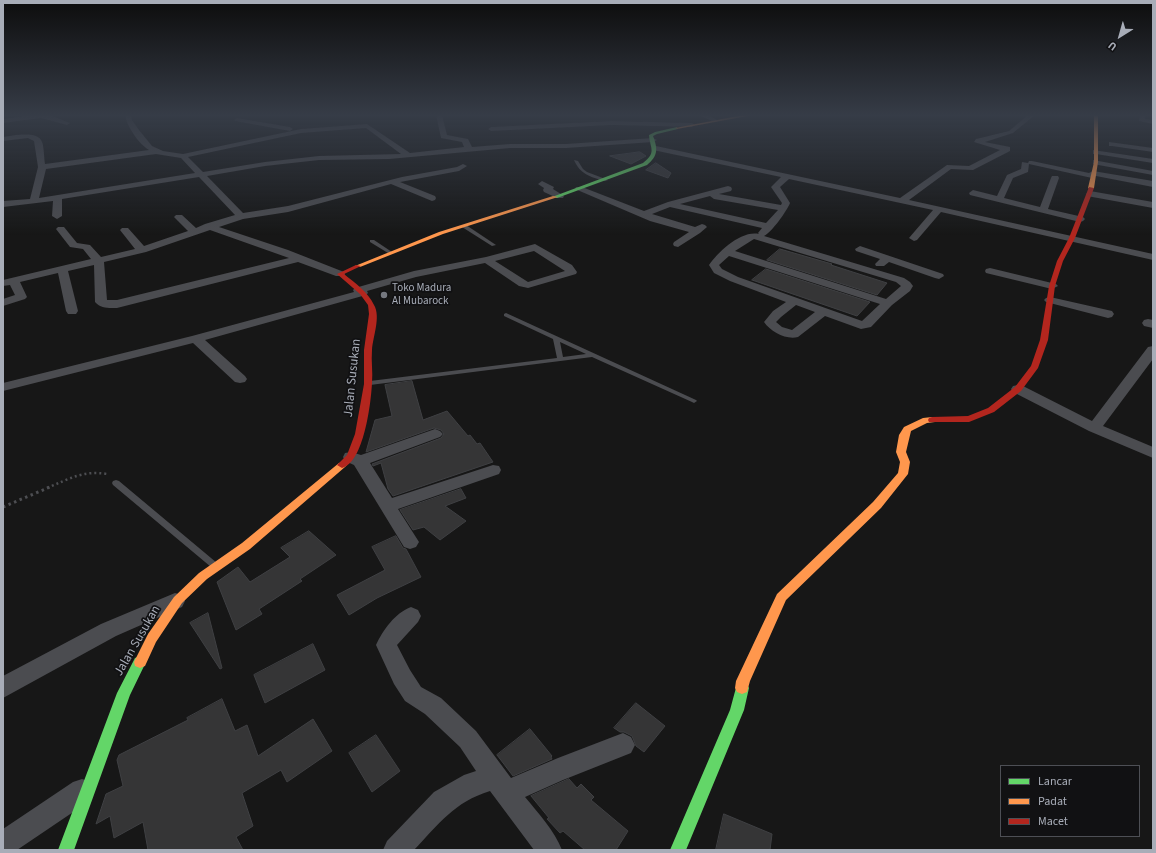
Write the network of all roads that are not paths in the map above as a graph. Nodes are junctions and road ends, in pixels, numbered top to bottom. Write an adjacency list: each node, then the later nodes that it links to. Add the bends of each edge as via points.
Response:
1 (40, 155): 20 (street)
2 (90, 155): 14 (street)
3 (116, 155): 20 (street)
4 (178, 155): 15 (street)
5 (189, 155): 15 (street)
6 (336, 155): 23 (street)
7 (395, 155): 8 (street)
8 (408, 155)
9 (655, 155): 26 (street, via 651,160)
10 (712, 155): 24 (street)
11 (996, 155): 40 (street, via 970,168 950,167)
12 (1096, 155): 18 (street)
13 (1114, 155): 17 (street)
14 (77, 156)
15 (183, 156): 23 (street)
16 (575, 161): 26 (lane, via 579,163 582,171)
17 (1153, 161)
18 (1096, 162): 21 (street); 22 (street)
19 (463, 166): 27 (street)
20 (42, 167): 39 (street)
21 (1153, 173)
22 (1093, 174): 29 (street); 33 (street); 38 (street, via 1028,164 1026,170 1010,177)
23 (202, 175): 36 (street); 49 (street)
24 (787, 176): 40 (street); 44 (street, via 775,187 786,203)
25 (1055, 178): 46 (street)
26 (606, 180): 30 (street)
27 (393, 182): 37 (street); 49 (street, via 319,202)
28 (542, 184): 35 (street, via 550,187 546,190)
29 (1153, 184)
30 (579, 189): 35 (street); 47 (street)
31 (728, 190): 34 (street)
32 (973, 193): 38 (street)
33 (1090, 194): 43 (street); 52 (street)
34 (709, 195): 42 (street); 44 (street)
35 (560, 196): 54 (street)
36 (58, 198): 39 (street); 48 (street)
37 (432, 198)
38 (999, 200): 46 (street)
39 (34, 201): 41 (street)
40 (900, 201): 45 (street)
41 (3, 204)
42 (671, 204): 47 (street); 50 (street)
43 (1153, 205)
44 (784, 208): 55 (street)
45 (939, 209): 61 (street); 62 (street)
46 (1043, 211): 52 (street)
47 (644, 214): 58 (street, via 653,219)
48 (57, 216)
49 (241, 216): 53 (street)
50 (717, 216): 55 (street); 58 (street)
51 (179, 217): 59 (street)
52 (1080, 219): 62 (street)
53 (208, 226): 59 (street); 72 (street)
54 (464, 226): 65 (lane); 68 (street)
55 (769, 227): 60 (street)
56 (61, 229): 73 (street, via 74,246 86,247)
57 (124, 230): 67 (street)
58 (697, 231): 64 (street)
59 (194, 232): 67 (street)
60 (759, 237): 69 (street, via 747,237); 76 (street)
61 (914, 238)
62 (1072, 238): 70 (street); 81 (street, via 1060,261)
63 (372, 241): 68 (lane)
64 (678, 244)
65 (494, 245)
66 (860, 249): 71 (street)
67 (142, 250): 73 (street)
68 (390, 252): 78 (street)
69 (728, 252): 84 (street, via 714,265 718,271); 86 (street)
70 (1153, 257)
71 (888, 258): 76 (street); 79 (street)
72 (299, 259): 73 (street, via 111,305 101,302); 78 (street)
73 (98, 260): 75 (street)
74 (487, 260): 74 (street, via 528,285 572,272 535,247); 82 (street, via 414,274)
75 (62, 268): 80 (street); 87 (street)
76 (871, 270): 86 (street, via 906,284 906,289)
77 (990, 271): 81 (street)
78 (340, 274): 82 (street, Jalan Susukan)
79 (939, 276)
80 (9, 282): 85 (street, via 21,297)
81 (1052, 286): 83 (street)
82 (361, 291): 92 (street); 97 (street, Jalan Susukan, via 371,305 372,314)
83 (1050, 300): 89 (street); 99 (street, via 1044,340 1035,366)
84 (794, 301): 88 (street); 88 (street, via 770,322 773,327 794,334)
85 (3, 303)
86 (888, 303): 88 (street, via 864,325)
87 (72, 311)
88 (822, 312)
89 (1108, 314)
90 (506, 315): 91 (lane)
91 (556, 339): 94 (lane); 95 (lane)
92 (196, 340): 96 (street); 98 (street)
93 (1153, 350): 101 (street)
94 (592, 355): 95 (lane); 100 (lane)
95 (560, 359): 97 (lane)
96 (240, 379)
97 (368, 384): 104 (street, Jalan Susukan)
98 (3, 387)
99 (1018, 389): 101 (street); 120 (street, via 991,410 969,419 926,420 908,430 904,435 901,452 904,462 903,474 876,505 781,597 743,680 737,710)
100 (694, 401)
101 (1094, 428): 103 (street)
102 (435, 434): 104 (street)
103 (1153, 453)
104 (356, 459): 107 (street); 109 (street, Jalan Susukan)
105 (493, 470): 107 (street)
106 (116, 483): 109 (lane)
107 (388, 506): 108 (street)
108 (410, 542)
109 (216, 566): 110 (street, Jalan Susukan)
110 (178, 600): 112 (street, via 96,635); 115 (street, Jalan Susukan, via 152,638 124,693)
111 (411, 616): 114 (street, via 386,645 402,677 413,694 433,706 468,738)
112 (3, 688)
113 (623, 745): 114 (street, via 558,770)
114 (500, 785): 118 (street, via 473,784 443,801); 119 (street)
115 (90, 786): 116 (street); 117 (street, Jalan Susukan)
116 (3, 844)
117 (66, 850)
118 (396, 850)
119 (549, 850)
120 (678, 850)

